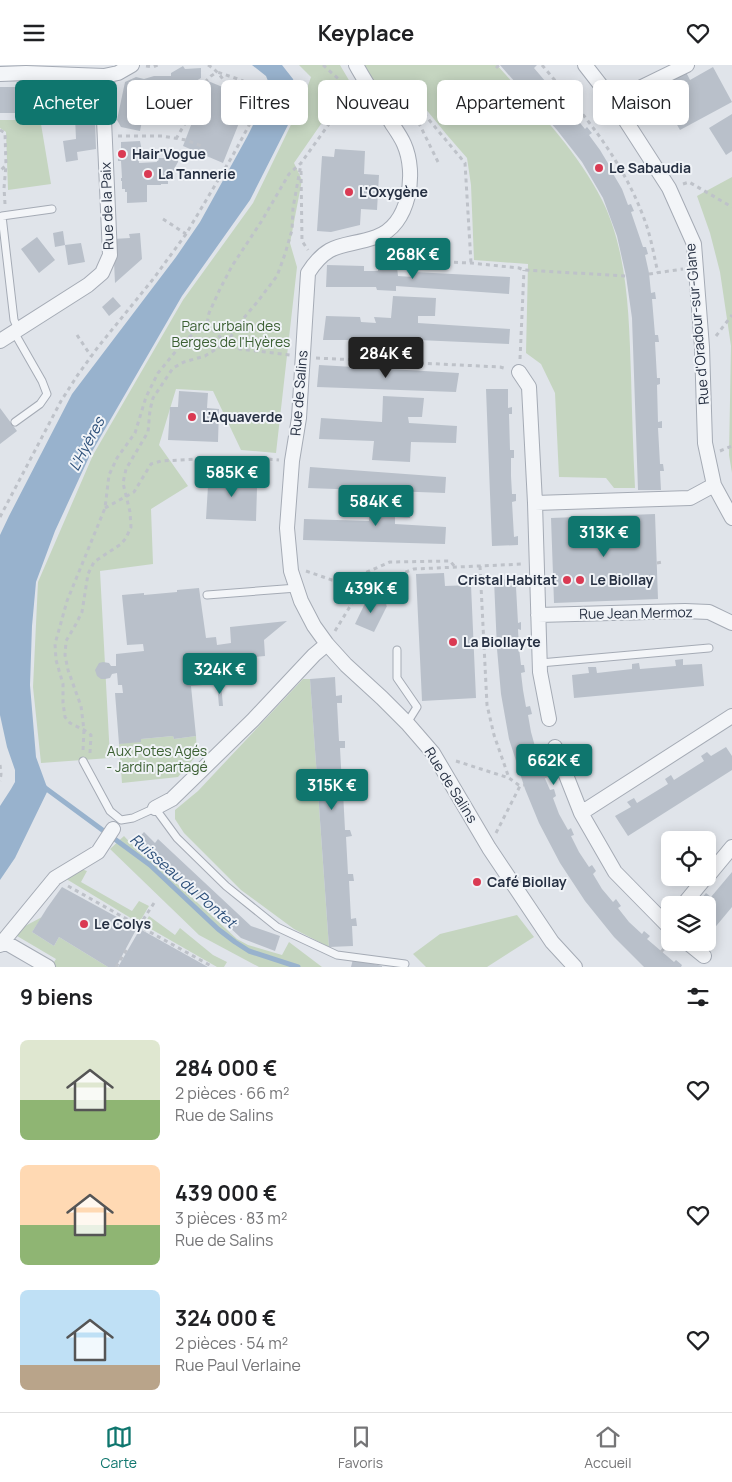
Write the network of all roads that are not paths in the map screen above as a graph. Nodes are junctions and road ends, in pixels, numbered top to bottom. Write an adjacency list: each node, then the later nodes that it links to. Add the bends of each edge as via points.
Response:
1 (132, 65): 7 (street)
2 (585, 65): 8 (street, Rue d'Oradour-sur-Glane)
3 (687, 65): 9 (street)
4 (20, 69): 6 (street); 7 (street)
5 (358, 69): 19 (street, Rue de Salins, via 404,143 409,161 409,181 406,205 391,229 378,237 326,251 308,273 299,418 287,528)
6 (0, 74)
7 (104, 76): 12 (street, Rue de la Paix, via 110,255 102,273 88,285)
8 (597, 80)
9 (656, 80)
10 (628, 125): 16 (street, Rue d'Oradour-sur-Glane, via 668,188 694,245 705,443)
11 (52, 209): 12 (lane, via 2,216)
12 (16, 330): 13 (street, Rue de la Paix); 15 (lane, via 47,394 40,404)
13 (0, 341)
14 (520, 372): 17 (street, via 528,387)
15 (14, 422)
16 (714, 485): 17 (street, via 690,498); 18 (street, Rue d'Oradour-sur-Glane)
17 (535, 503): 21 (street)
18 (732, 518)
19 (296, 588): 20 (lane); 23 (street, Rue de Salins, via 314,626)
20 (207, 595)
21 (538, 615): 22 (street, Rue Jean Mermoz, via 685,611 708,612); 26 (street)
22 (732, 623)
23 (327, 644): 29 (street, Rue de Salins); 32 (street, via 172,799)
24 (709, 648): 26 (lane)
25 (397, 650): 29 (lane, via 397,677 417,707)
26 (540, 663): 28 (street)
27 (732, 716): 33 (street)
28 (549, 719)
29 (407, 723): 45 (street, Rue de Salins, via 433,753 489,848 552,941)
30 (555, 747): 33 (street)
31 (83, 761): 34 (lane)
32 (155, 809): 34 (lane); 43 (lane, via 177,838 219,879 277,927 337,955)
33 (581, 813): 39 (street, via 616,872)
34 (117, 825): 40 (street, via 98,852 54,878)
35 (732, 847): 36 (street)
36 (716, 866)
37 (699, 886): 38 (street)
38 (691, 896)
39 (661, 916)
40 (2, 943): 44 (street)
41 (698, 951): 42 (street)
42 (704, 956)
43 (405, 964)
44 (48, 967)
45 (575, 967)

